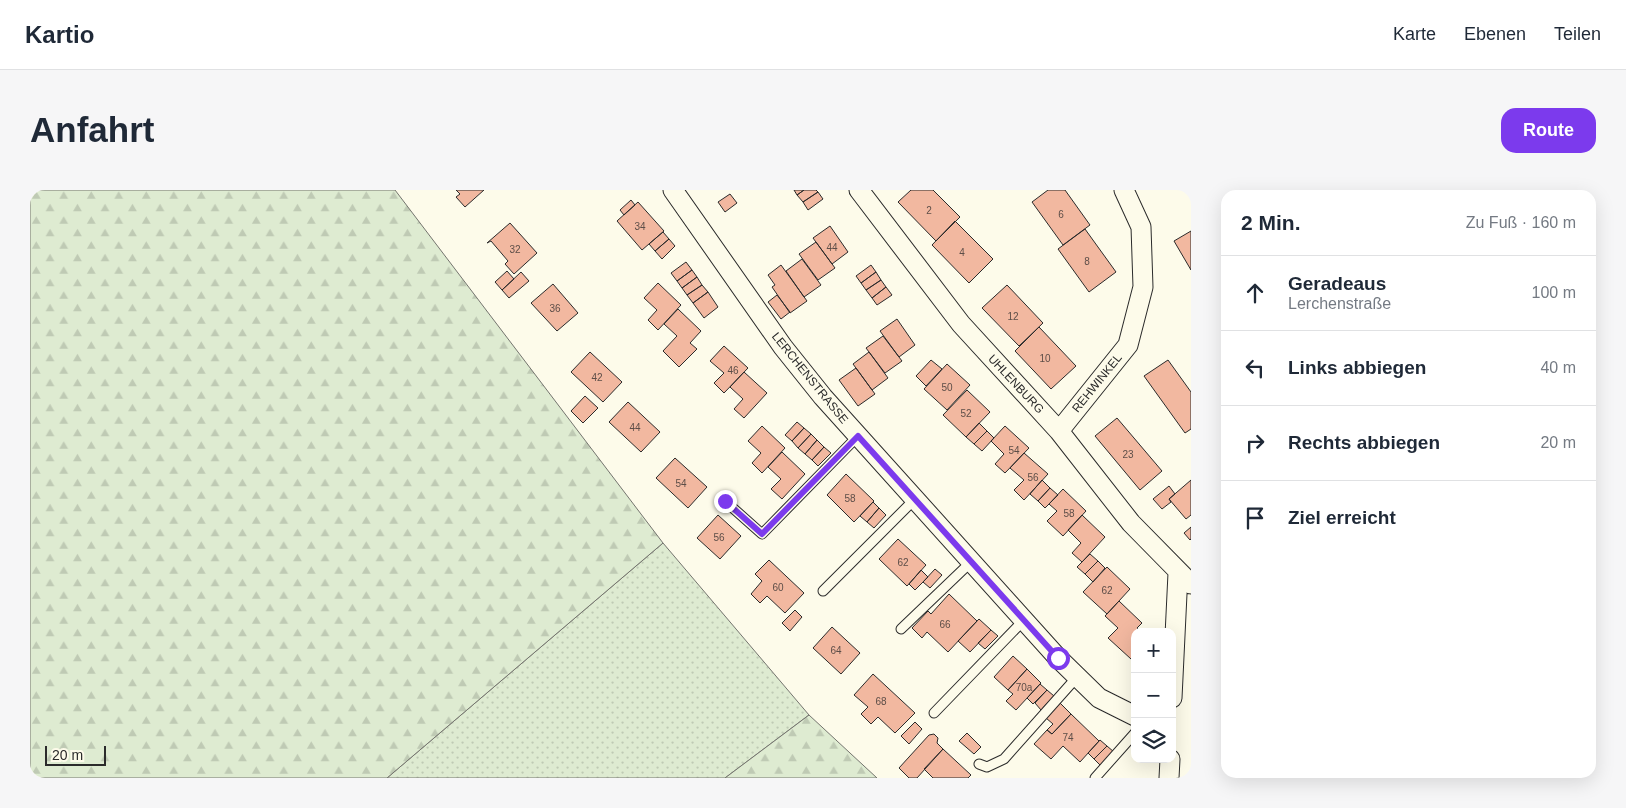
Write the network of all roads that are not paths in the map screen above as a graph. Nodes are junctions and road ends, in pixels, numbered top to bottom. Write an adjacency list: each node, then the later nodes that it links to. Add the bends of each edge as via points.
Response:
1 (673, 190): 5 (street, LERCHENSTRASSE, via 783,347)
2 (859, 190): 4 (street, UHLENBURG, via 961,324)
3 (1124, 190): 4 (street, REHWINKEL, via 1141,228 1143,287 1128,345)
4 (1059, 430): 9 (street, UHLENBURG, via 1131,522)
5 (858, 436): 6 (street, LERCHENSTRASSE); 7 (lane, via 762,534)
6 (914, 499): 8 (street, LERCHENSTRASSE); 10 (lane)
7 (725, 501)
8 (971, 562): 11 (street, LERCHENSTRASSE); 12 (lane)
9 (1184, 579): 13 (street)
10 (823, 592)
11 (1024, 620): 14 (street, LERCHENSTRASSE); 15 (lane)
12 (901, 629)
13 (1175, 673)
14 (1078, 677): 16 (street, LERCHENSTRASSE, via 1099,698); 19 (lane, via 1004,758 988,767)
15 (934, 713)
16 (1131, 714)
17 (1131, 737): 20 (lane)
18 (1170, 763): 21 (street)
19 (979, 764)
20 (1096, 778)
21 (1169, 778)

